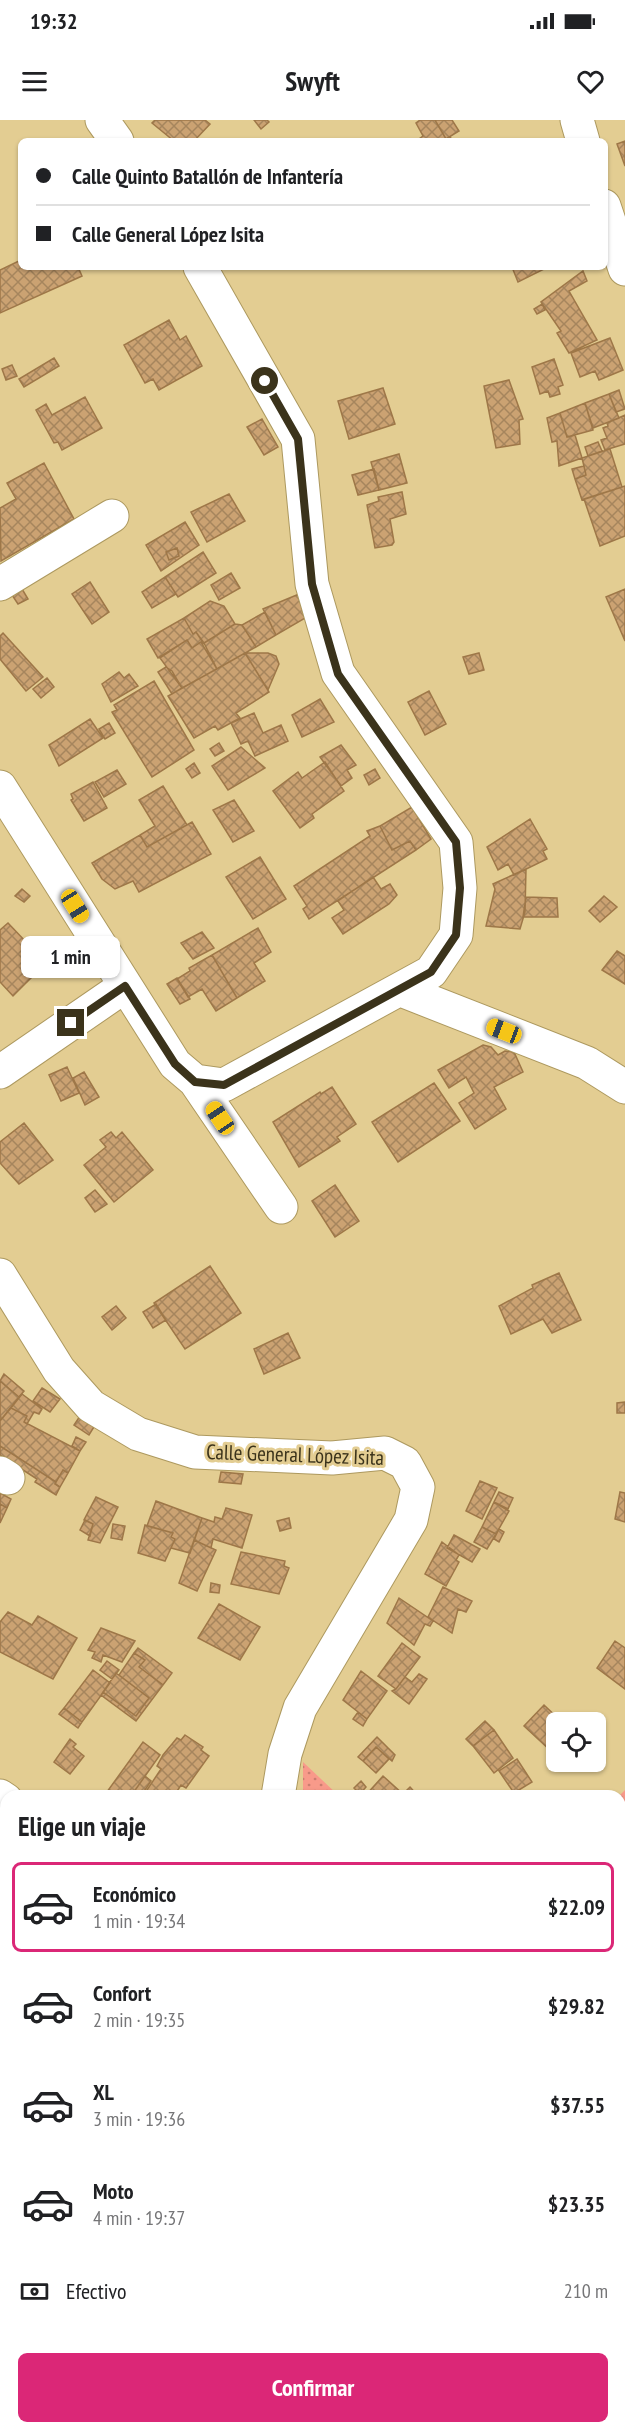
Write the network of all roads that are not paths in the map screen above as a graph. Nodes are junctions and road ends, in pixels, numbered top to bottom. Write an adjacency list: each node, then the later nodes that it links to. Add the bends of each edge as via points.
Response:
1 (102, 120): 3 (street)
2 (577, 120): 4 (street)
3 (115, 138)
4 (582, 138)
5 (608, 218): 6 (street)
6 (625, 269)
7 (202, 270): 12 (street, via 298,439 312,584 338,674 456,842 460,888 456,935 431,972)
8 (112, 516): 9 (street)
9 (0, 584)
10 (0, 787): 11 (street)
11 (125, 986): 13 (street); 14 (street, via 175,1064)
12 (401, 990): 14 (street, via 224,1085); 15 (street, via 587,1063)
13 (0, 1072)
14 (195, 1082): 16 (street)
15 (625, 1087)
16 (281, 1208)
17 (0, 1275): 18 (street, Calle General López Isita, via 59,1370 91,1406 138,1434 195,1452 332,1458 385,1453 405,1463 418,1487 411,1520 300,1708 285,1754)
18 (279, 1790)

